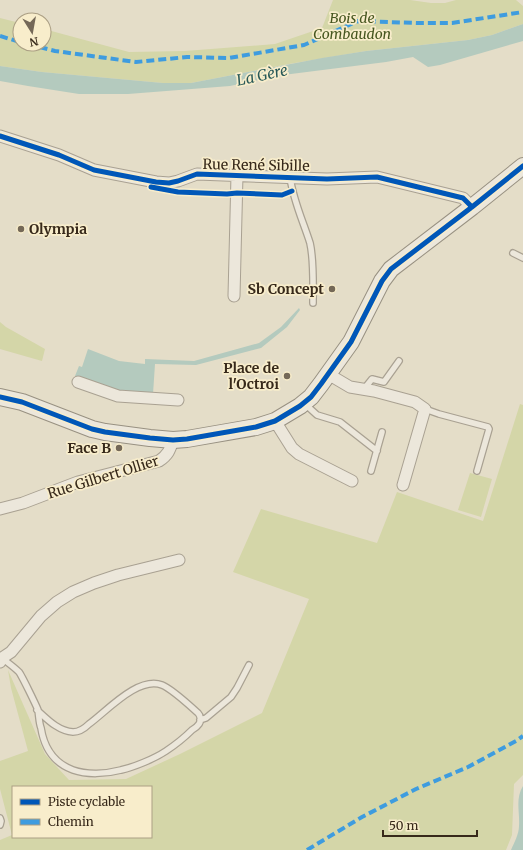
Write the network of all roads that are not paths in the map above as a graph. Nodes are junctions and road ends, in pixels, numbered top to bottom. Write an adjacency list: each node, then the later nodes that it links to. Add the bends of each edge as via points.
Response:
1 (0, 136): 3 (street, Rue René Sibille, via 59,155 94,170 156,182 169,183 198,174)
2 (523, 166): 5 (main road)
3 (237, 175): 4 (street, Rue René Sibille); 8 (street)
4 (290, 177): 5 (street, Rue René Sibille, via 377,177 463,198); 9 (lane, via 292,191 310,244)
5 (472, 207): 11 (main road, via 391,269 382,281 351,342)
6 (513, 253): 7 (lane)
7 (523, 258)
8 (234, 296)
9 (313, 303)
10 (399, 361): 13 (lane, via 384,382 372,379)
11 (328, 374): 13 (street, via 346,386); 16 (main road)
12 (78, 382): 15 (street, via 118,396)
13 (364, 390): 17 (street, via 415,402)
14 (0, 398): 20 (main road, via 22,402 99,431)
15 (178, 400)
16 (304, 403): 18 (main road); 21 (lane, via 317,415 340,422)
17 (425, 409): 23 (lane, via 488,427); 25 (street)
18 (275, 421): 20 (main road, via 256,427); 24 (street, via 292,448 299,454)
19 (382, 432): 21 (lane)
20 (173, 440): 26 (street, Rue Gilbert Ollier, via 165,457 159,461 78,482)
21 (377, 451): 22 (lane)
22 (371, 471)
23 (477, 471)
24 (352, 481)
25 (403, 485)
26 (0, 509)
27 (178, 560): 28 (street, via 118,575 73,592 41,616 11,652)
28 (1, 659): 30 (lane, via 20,673)
29 (249, 665): 31 (lane, via 231,697)
30 (38, 710): 31 (lane, via 54,725 74,732 81,730 139,686 154,683 167,687 198,713); 31 (lane, via 44,742 56,760 64,766 86,774 119,771 165,752 187,736)
31 (200, 720)
32 (0, 818): 33 (lane)
33 (0, 825)

